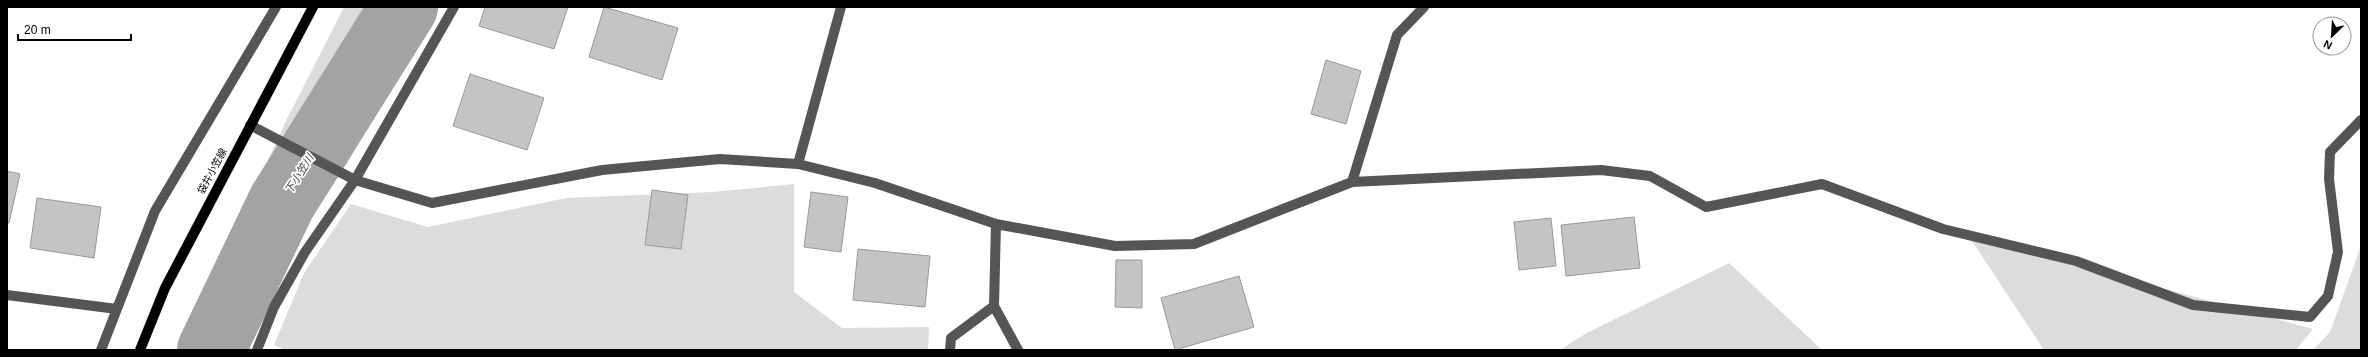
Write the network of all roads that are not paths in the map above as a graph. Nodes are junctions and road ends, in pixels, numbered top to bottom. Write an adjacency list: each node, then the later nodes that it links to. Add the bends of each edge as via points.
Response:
1 (276, 7): 14 (street, via 156,211)
2 (313, 7): 7 (main road, 袋井小笠線)
3 (454, 7): 9 (street)
4 (841, 7): 8 (street)
5 (1424, 7): 10 (street, via 1397,35)
6 (2361, 120): 10 (street, via 2330,152 2329,179 2338,252 2328,296 2310,317 2193,305 2076,260 1943,229 1822,184 1706,207 1650,176 1601,170)
7 (250, 125): 9 (street); 16 (main road, 袋井小笠線, via 164,288)
8 (798, 164): 9 (street, via 720,159 602,170 432,203); 11 (street, via 875,182)
9 (355, 180): 17 (street, via 301,258 274,307)
10 (1352, 182): 11 (street, via 1194,244 1115,246)
11 (996, 224): 13 (street)
12 (7, 295): 14 (street)
13 (994, 306): 18 (street, via 951,338); 19 (street)
14 (117, 310): 15 (street)
15 (101, 350)
16 (140, 350)
17 (257, 350)
18 (950, 350)
19 (1018, 350)

